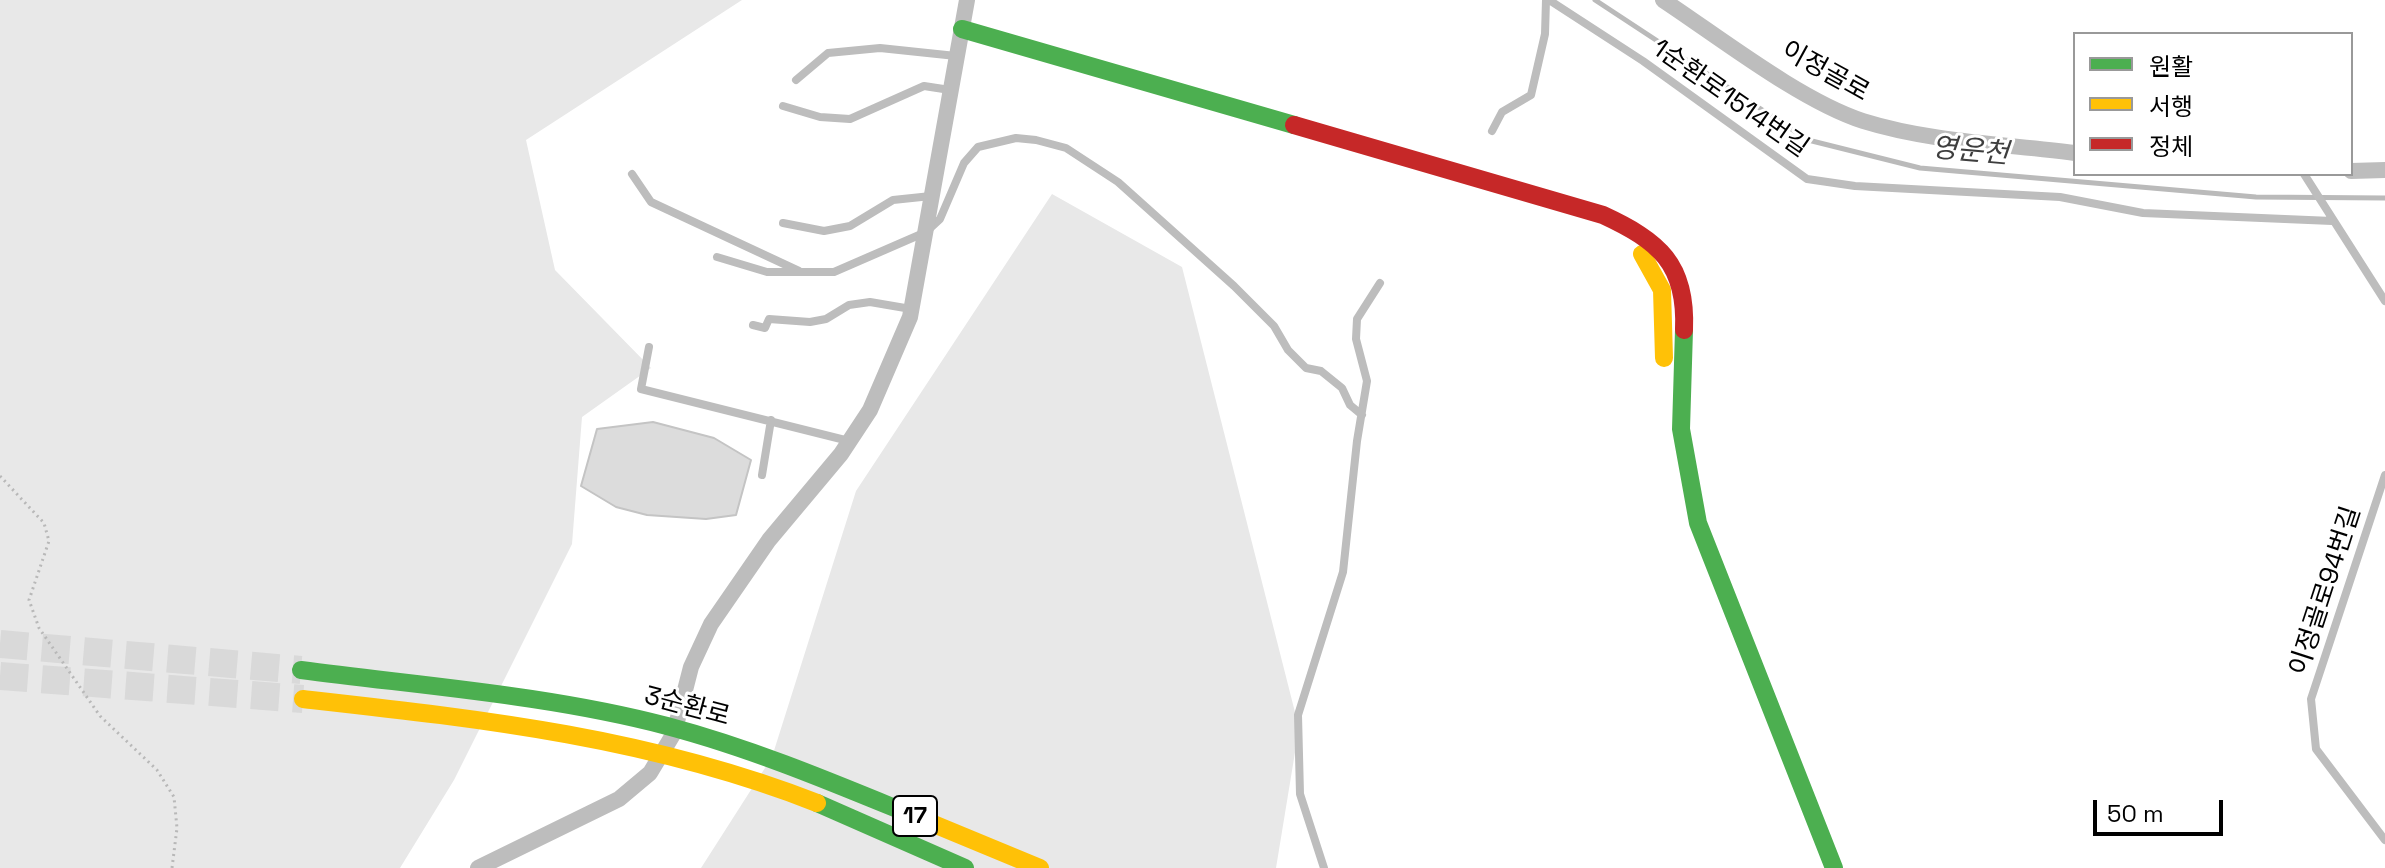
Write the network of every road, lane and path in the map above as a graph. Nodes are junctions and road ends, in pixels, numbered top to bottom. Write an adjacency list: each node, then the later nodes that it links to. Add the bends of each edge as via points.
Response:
1 (967, 0): 4 (street)
2 (1548, 0): 8 (lane, 1순환로1514번길, via 1531,95 1502,112); 15 (lane, 1순환로1514번길, via 1807,179 2060,197 2143,213)
3 (1663, 0): 9 (street, 이정골로, via 1820,102 1860,120 1902,132)
4 (960, 42): 5 (lane, via 828,53); 6 (street); 25 (highway, via 1611,234 1643,255 1658,274 1665,297); 44 (highway, via 1603,215 1647,235 1665,251 1678,272 1686,305 1680,415 1690,495)
5 (796, 80)
6 (951, 90): 7 (lane, via 924,86 850,119); 14 (street)
7 (783, 106)
8 (1492, 131)
9 (2073, 153)
10 (2385, 170): 11 (street)
11 (2353, 171)
12 (632, 174): 19 (lane, via 651,202)
13 (2305, 176): 15 (lane)
14 (932, 196): 16 (lane, via 893,200 850,226 824,231); 17 (street)
15 (2332, 221): 21 (lane)
16 (783, 223)
17 (926, 232): 19 (lane, via 834,272); 22 (street); 27 (lane, via 940,219 964,163 978,147 1016,138 1066,148 1118,182 1234,286 1274,326 1288,350 1306,368 1321,371 1342,388)
18 (717, 257): 19 (lane, via 767,272)
19 (807, 274)
20 (1380, 283): 27 (lane, via 1357,319 1356,339 1367,381)
21 (2385, 301)
22 (912, 310): 23 (lane, via 870,302 849,305 826,319 769,319 765,328); 30 (street, via 883,385)
23 (753, 325)
24 (649, 347): 28 (lane, via 641,389)
25 (1663, 383)
26 (1662, 412): 29 (highway)
27 (1362, 415): 42 (lane, via 1343,572 1298,715 1300,794)
28 (771, 420): 30 (lane); 31 (lane)
29 (1663, 437)
30 (850, 441): 39 (street, via 769,540 711,624 691,667 674,733 650,773 619,799)
31 (762, 475)
32 (2385, 475): 37 (lane, 이정골로94번길, via 2311,699 2316,749)
33 (0, 476): 38 (path, via 44,523 49,541 29,600 39,628 100,716 157,770 174,797)
34 (1674, 500): 43 (highway)
35 (301, 670): 41 (highway, 3순환로 / 17, via 554,704 667,726 790,765)
36 (303, 699): 40 (highway, 3순환로 / 17, via 529,726 665,752 779,789)
37 (2385, 840)
38 (172, 868)
39 (478, 868)
40 (965, 868)
41 (1040, 868)
42 (1324, 868)
43 (1816, 868)
44 (1834, 868)

